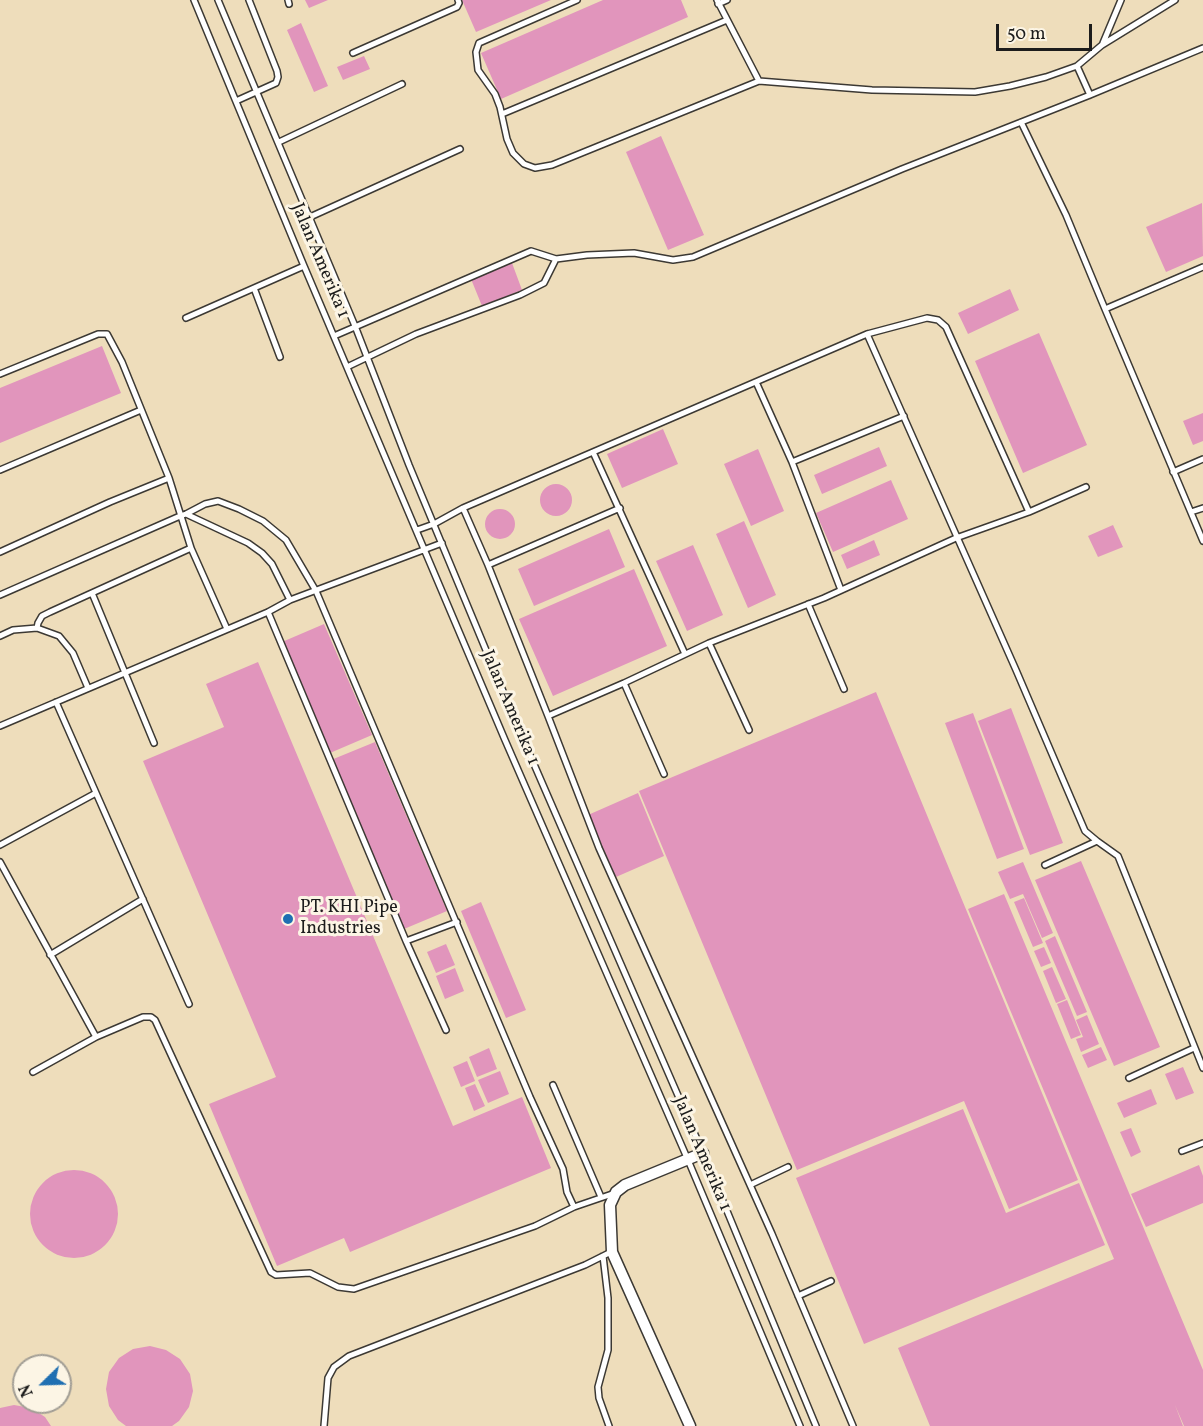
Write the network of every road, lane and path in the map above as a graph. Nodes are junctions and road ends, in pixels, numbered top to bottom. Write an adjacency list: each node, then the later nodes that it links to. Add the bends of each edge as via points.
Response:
1 (194, 0): 19 (lane, Jalan Amerika 1)
2 (218, 0): 17 (lane, Jalan Amerika 1)
3 (249, 0): 17 (lane, via 278,77 276,83)
4 (458, 0): 13 (lane, via 457,7)
5 (577, 0): 20 (lane, via 479,43 478,70 495,94)
6 (728, 0): 9 (lane)
7 (1121, 0): 11 (lane)
8 (1175, 0): 11 (lane)
9 (717, 2): 10 (lane)
10 (727, 20): 15 (lane); 20 (lane)
11 (1102, 45): 14 (lane)
12 (1203, 48): 18 (lane)
13 (353, 53)
14 (1077, 66): 15 (lane, via 1019,84 975,92 872,90); 18 (lane)
15 (759, 81): 20 (lane, via 552,165 535,168 513,153)
16 (402, 84): 22 (lane)
17 (258, 92): 19 (lane); 22 (lane, Jalan Amerika 1)
18 (1090, 95): 21 (lane)
19 (236, 101): 26 (lane, Jalan Amerika 1)
20 (502, 114)
21 (1022, 122): 25 (lane, via 693,257 673,260 634,254 587,255); 29 (lane)
22 (279, 142): 24 (lane, Jalan Amerika 1)
23 (460, 149): 24 (lane)
24 (310, 217): 31 (lane, Jalan Amerika 1)
25 (556, 260): 31 (lane, via 531,251); 35 (lane, via 544,283)
26 (304, 266): 28 (lane); 33 (lane, Jalan Amerika 1)
27 (1203, 267): 29 (lane)
28 (254, 288): 30 (lane); 34 (lane)
29 (1105, 309): 45 (lane)
30 (186, 318)
31 (355, 326): 33 (lane); 35 (lane, Jalan Amerika 1)
32 (867, 334): 38 (lane); 40 (lane); 51 (lane, via 927,318 939,320 946,327)
33 (334, 336): 36 (lane, Jalan Amerika 1)
34 (280, 357)
35 (367, 358): 36 (lane); 54 (lane, Jalan Amerika 1)
36 (347, 367): 55 (lane, Jalan Amerika 1)
37 (0, 374): 39 (lane, via 98,334 107,334)
38 (756, 382): 41 (lane); 43 (lane)
39 (141, 410): 44 (lane); 46 (lane)
40 (904, 416): 43 (lane); 56 (lane)
41 (593, 452): 48 (lane); 49 (lane)
42 (1203, 459): 45 (lane)
43 (792, 462): 63 (lane)
44 (0, 470)
45 (1173, 472): 52 (lane)
46 (169, 478): 53 (lane); 61 (lane)
47 (1086, 487): 51 (lane)
48 (463, 508): 54 (lane); 62 (lane)
49 (620, 508): 62 (lane); 74 (lane)
50 (1203, 508): 52 (lane)
51 (1029, 512): 56 (lane)
52 (1191, 512): 57 (lane)
53 (183, 515): 59 (lane); 64 (lane, via 218,501 263,521 286,540); 66 (lane); 67 (lane, via 262,553)
54 (434, 524): 55 (lane); 58 (lane, Jalan Amerika 1)
55 (417, 530): 60 (lane, Jalan Amerika 1)
56 (956, 538): 63 (lane); 86 (lane, via 1085,831)
57 (1203, 541)
58 (442, 543): 60 (lane); 104 (lane, Jalan Amerika 1)
59 (191, 548): 65 (lane); 71 (lane)
60 (426, 550): 64 (lane); 105 (lane, Jalan Amerika 1)
61 (0, 552)
62 (488, 566): 80 (lane)
63 (841, 590): 68 (lane)
64 (316, 591): 67 (lane); 91 (lane)
65 (92, 593): 70 (lane, via 42,616); 75 (lane)
66 (0, 595)
67 (290, 600): 69 (lane)
68 (808, 604): 73 (lane); 78 (lane)
69 (268, 612): 71 (lane); 92 (lane)
70 (37, 628): 72 (lane); 77 (lane, via 58,636 73,654)
71 (227, 629): 75 (lane)
72 (0, 636)
73 (710, 643): 74 (lane); 82 (lane)
74 (685, 654): 76 (lane)
75 (126, 672): 77 (lane); 83 (lane)
76 (624, 683): 80 (lane); 84 (lane)
77 (88, 688): 79 (lane)
78 (844, 689)
79 (56, 702): 81 (lane); 85 (lane)
80 (548, 716): 107 (lane, via 599,849)
81 (0, 726)
82 (749, 730)
83 (154, 742)
84 (664, 774)
85 (96, 793): 87 (lane); 90 (lane)
86 (1097, 841): 89 (lane); 97 (lane, via 1118,856)
87 (0, 845)
88 (0, 862): 93 (lane)
89 (1045, 865)
90 (143, 899): 93 (lane); 94 (lane)
91 (457, 922): 92 (lane); 110 (lane, via 563,1169)
92 (406, 941): 95 (lane)
93 (50, 955): 96 (lane)
94 (189, 1004)
95 (446, 1030)
96 (96, 1037): 99 (lane); 110 (lane, via 143,1017 155,1020 271,1272 276,1275 310,1273 338,1287 354,1289 535,1226)
97 (1194, 1048): 98 (lane); 100 (lane)
98 (1203, 1068)
99 (33, 1072)
100 (1129, 1078)
101 (553, 1085): 109 (lane)
102 (1203, 1143): 103 (lane)
103 (1182, 1151)
104 (703, 1153): 105 (street); 118 (lane, Jalan Amerika 1)
105 (688, 1160): 108 (street); 117 (lane, Jalan Amerika 1)
106 (788, 1167): 107 (lane)
107 (750, 1185): 113 (lane)
108 (616, 1192): 109 (lane); 111 (street, via 610,1205)
109 (601, 1197): 110 (lane)
110 (574, 1207)
111 (608, 1254): 114 (lane, via 349,1356 334,1367 328,1378); 115 (lane, via 608,1350 598,1398); 116 (street, via 666,1368)
112 (831, 1281): 113 (lane)
113 (798, 1296): 119 (lane)
114 (324, 1426)
115 (609, 1426)
116 (690, 1426)
117 (800, 1426)
118 (816, 1426)
119 (853, 1426)

